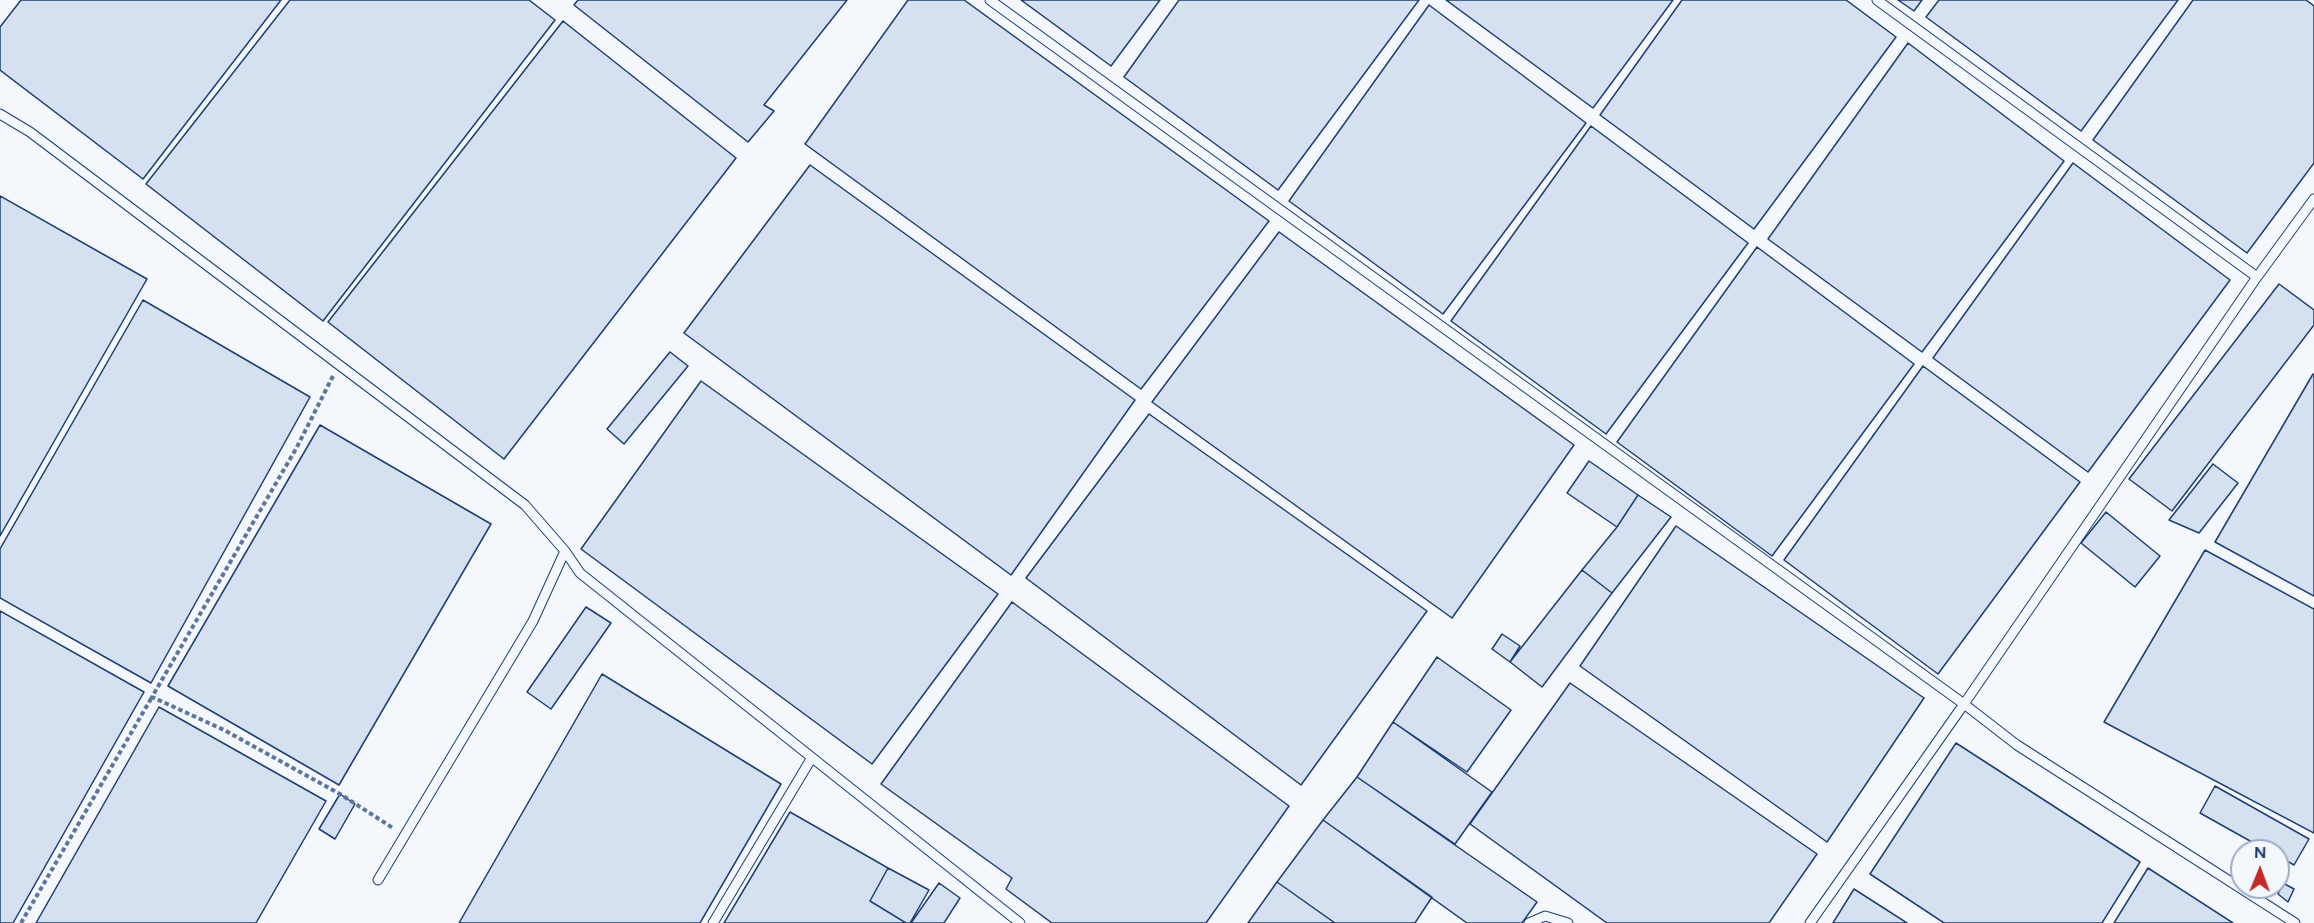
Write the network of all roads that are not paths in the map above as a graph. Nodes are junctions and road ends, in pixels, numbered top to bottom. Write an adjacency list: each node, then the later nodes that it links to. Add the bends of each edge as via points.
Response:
1 (990, 0): 7 (lane)
2 (1877, 0): 5 (lane)
3 (0, 114): 6 (lane, via 30,132 525,505)
4 (2314, 199): 5 (lane)
5 (2257, 277): 7 (lane)
6 (565, 551): 8 (lane, via 580,573); 9 (lane, via 533,621)
7 (1964, 704): 14 (lane); 15 (lane, via 2017,745)
8 (811, 759): 10 (lane); 11 (lane)
9 (378, 880)
10 (712, 923)
11 (1020, 923)
12 (1529, 923): 13 (lane, via 1545,916)
13 (1569, 923)
14 (1810, 923)
15 (2295, 923)

